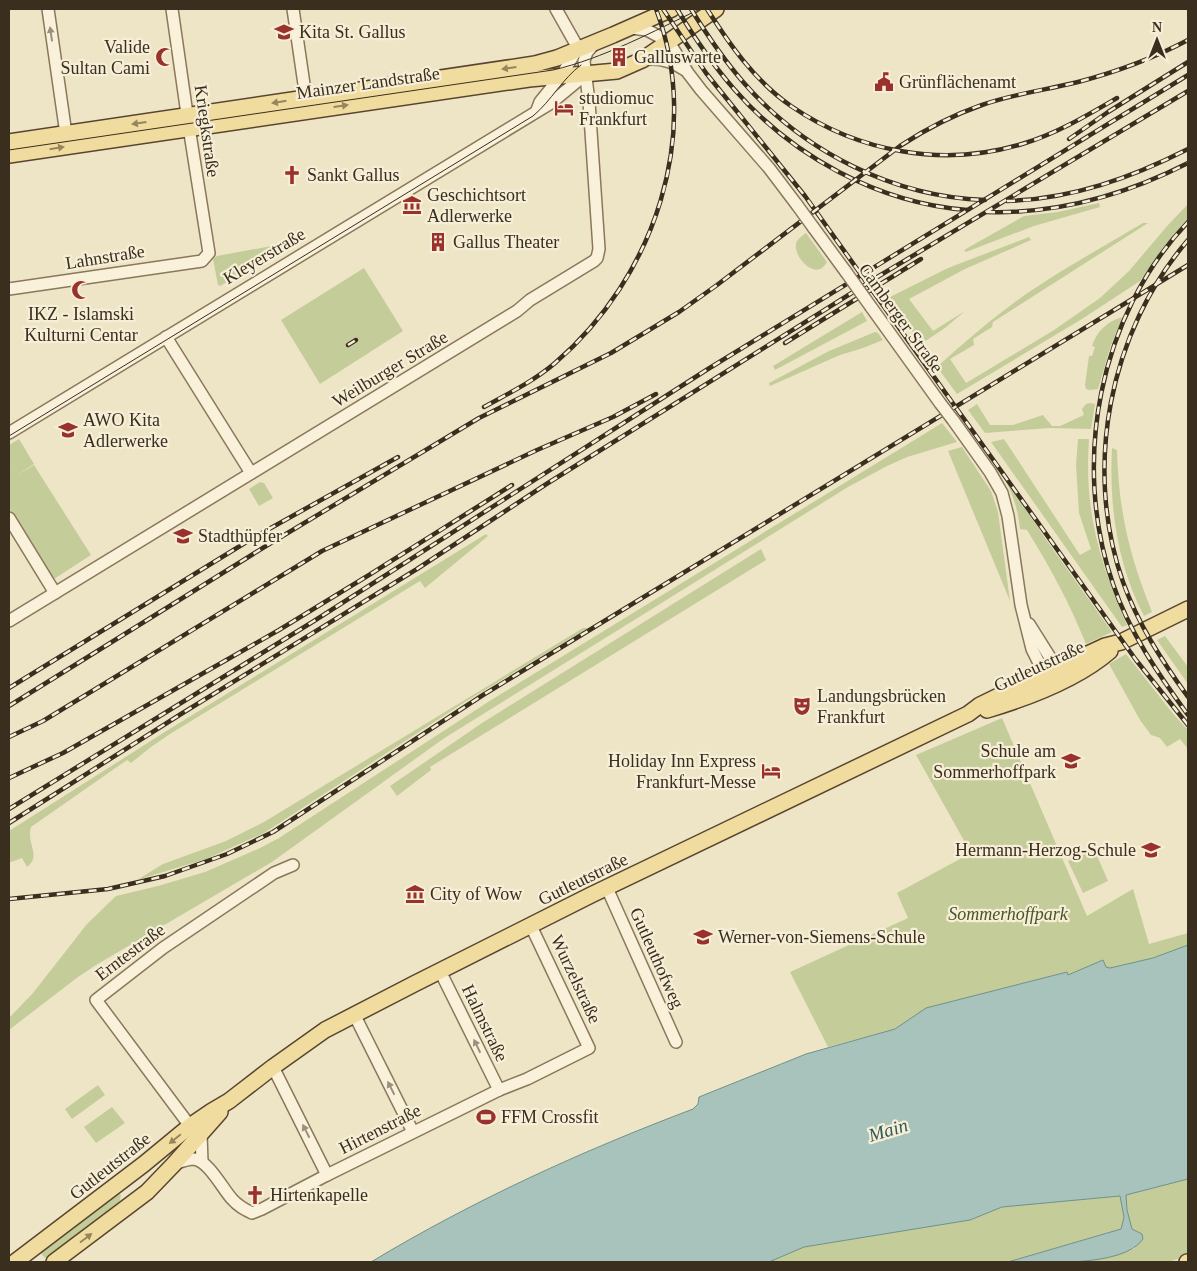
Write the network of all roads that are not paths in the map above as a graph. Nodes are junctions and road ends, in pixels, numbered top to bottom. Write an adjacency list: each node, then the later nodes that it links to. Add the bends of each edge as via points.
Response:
1 (48, 9): 19 (street, one-way to 1)
2 (172, 9): 18 (street, Kriegkstraße)
3 (293, 9): 16 (street)
4 (556, 9): 10 (street)
5 (672, 9): 7 (main road, Mainzer Landstraße)
6 (716, 9): 9 (main road, Mainzer Landstraße)
7 (631, 28): 8 (main road, Mainzer Landstraße); 9 (street, Camberger Straße, via 647,30)
8 (597, 41): 10 (main road, Mainzer Landstraße); 13 (street, Weilburger Straße, via 585,57)
9 (669, 42): 11 (main road, Mainzer Landstraße); 12 (street, Camberger Straße)
10 (578, 48): 14 (street, Kleyerstraße); 16 (main road, Mainzer Landstraße, one-way to 16, via 535,64)
11 (642, 60): 12 (street, Camberger Straße, via 665,60); 13 (main road, Mainzer Landstraße, via 617,71)
12 (688, 73): 32 (street, Camberger Straße, bridge, via 797,205 998,484 1005,503 1023,614)
13 (586, 74): 14 (main road, Mainzer Landstraße); 17 (street, Kleyerstraße, via 554,100); 26 (street, Weilburger Straße, via 599,249 597,258 514,313)
14 (561, 76): 15 (main road, Mainzer Landstraße); 17 (street, Kleyerstraße)
15 (529, 79): 17 (street, via 537,86); 18 (main road, Mainzer Landstraße, one-way to 15)
16 (306, 98): 18 (main road, Mainzer Landstraße, one-way to 18)
17 (539, 106): 24 (street, Kleyerstraße)
18 (188, 122): 19 (main road, Mainzer Landstraße, one-way to 19); 21 (main road, Mainzer Landstraße, one-way to 18); 22 (street, Kriegkstraße, via 209,253)
19 (66, 134): 20 (main road, Mainzer Landstraße)
20 (9, 142)
21 (9, 155)
22 (206, 258): 23 (street, Lahnstraße)
23 (9, 289)
24 (166, 337): 25 (street, Kleyerstraße); 26 (street)
25 (9, 433)
26 (250, 473): 29 (street, Weilburger Straße)
27 (9, 518): 28 (street)
28 (13, 534): 29 (street)
29 (54, 593): 31 (street, Weilburger Straße)
30 (1188, 609): 32 (main road, Gutleutstraße, via 1121,642 1103,658)
31 (9, 621)
32 (1051, 672): 33 (main road, Gutleutstraße); 33 (main road, Gutleutstraße)
33 (1014, 693): 35 (main road, Gutleutstraße, via 980,705 968,714)
34 (293, 864): 43 (street, Erntestraße, via 274,873 163,948 96,1000)
35 (607, 888): 36 (main road, Gutleutstraße); 39 (street, Gutleuthofweg)
36 (531, 926): 37 (main road, Gutleutstraße); 40 (street, Wurzelstraße)
37 (440, 971): 38 (main road, Gutleutstraße); 42 (street, Halmstraße, one-way to 37)
38 (354, 1014): 41 (main road, Gutleutstraße); 44 (street, one-way to 38)
39 (676, 1042)
40 (589, 1048): 42 (street, Hirtenstraße)
41 (273, 1067): 43 (main road, Gutleutstraße, via 212,1111); 47 (street, one-way to 41)
42 (498, 1090): 44 (street, Hirtenstraße)
43 (195, 1130): 45 (street); 46 (main road, Gutleutstraße); 48 (main road, Gutleutstraße, one-way to 48, via 144,1164)
44 (414, 1132): 47 (street, Hirtenstraße)
45 (202, 1162): 46 (street, via 194,1159); 47 (street, Hirtenstraße, via 232,1200 252,1213)
46 (174, 1164): 49 (main road, Gutleutstraße, one-way to 46, via 147,1192)
47 (328, 1175)
48 (15, 1262)
49 (54, 1262)

